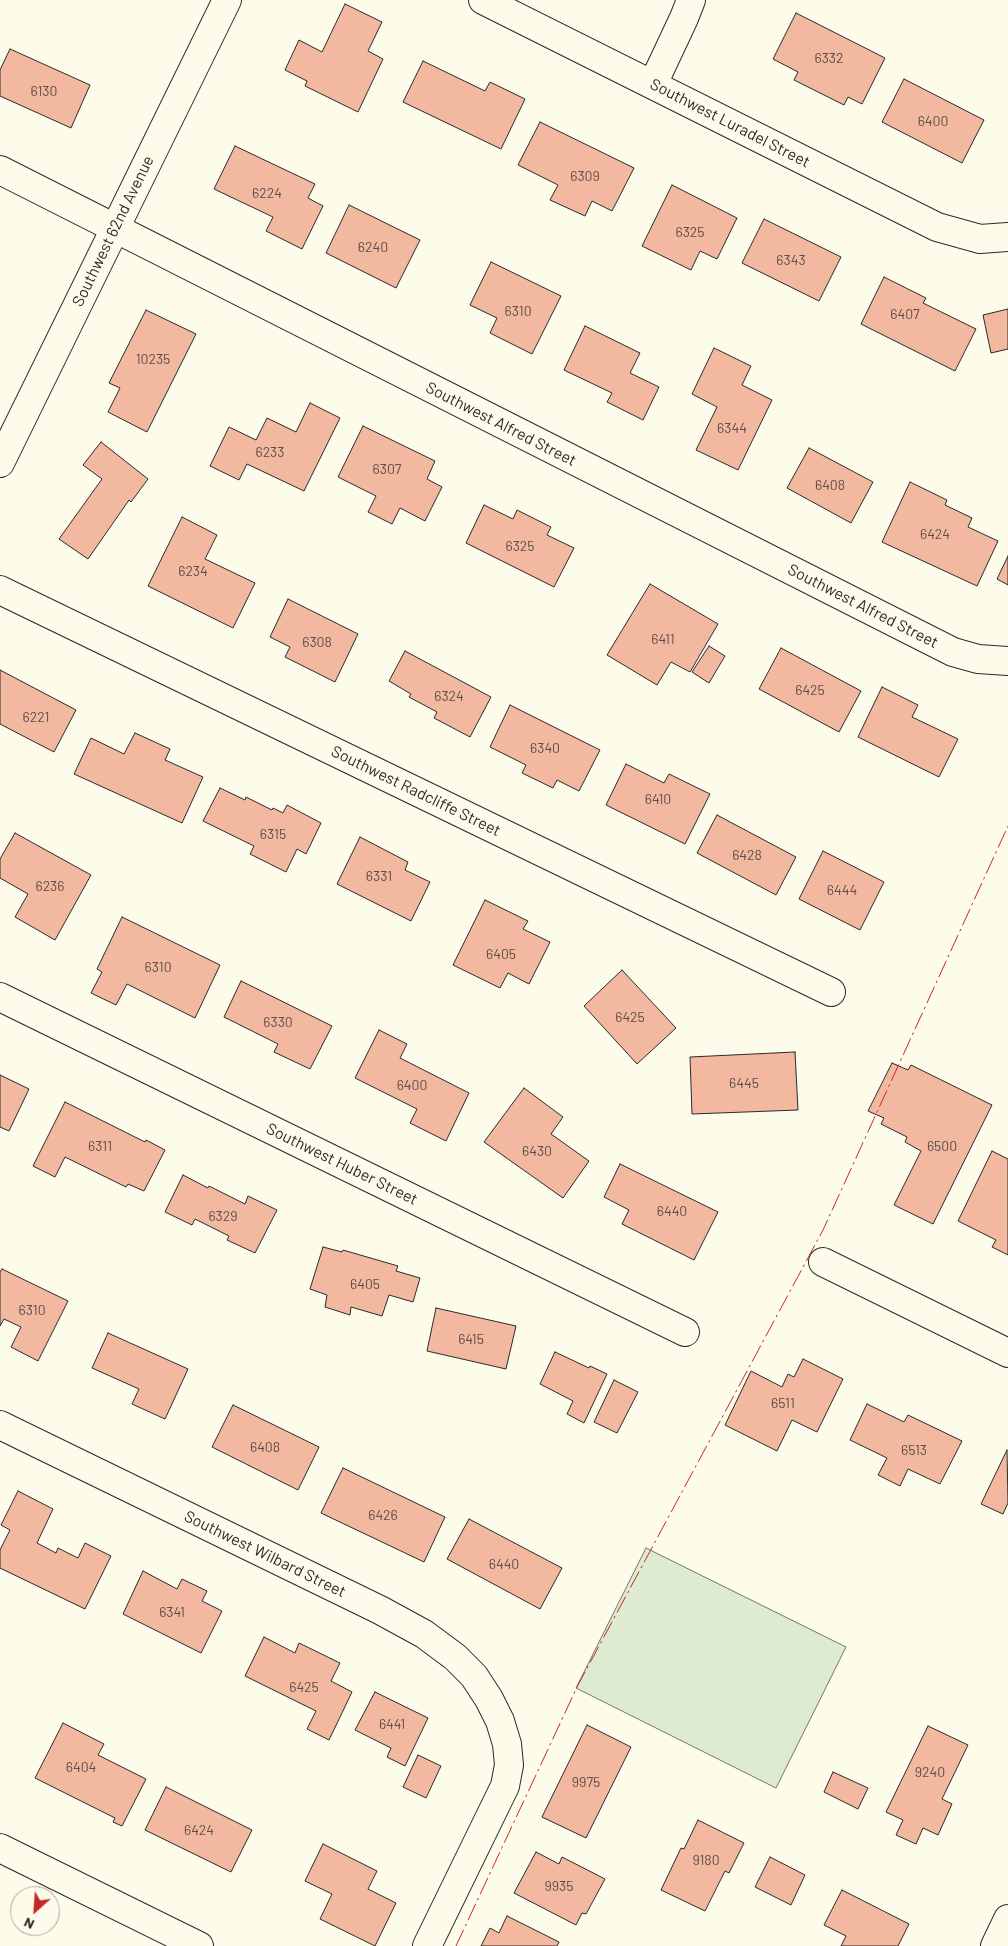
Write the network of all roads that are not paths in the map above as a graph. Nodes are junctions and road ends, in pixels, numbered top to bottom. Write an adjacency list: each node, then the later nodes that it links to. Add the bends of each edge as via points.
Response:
1 (228, 0): 6 (street, Southwest 62nd Avenue)
2 (483, 0): 4 (street, Southwest Luradel Street)
3 (691, 0): 4 (street)
4 (652, 84): 7 (street, Southwest Luradel Street, via 937,227 980,239)
5 (0, 170): 6 (street, Southwest Alfred Street)
6 (114, 228): 8 (street, Southwest 62nd Avenue); 10 (street, Southwest Alfred Street, via 953,652 978,659)
7 (1008, 236)
8 (0, 463)
9 (0, 590): 11 (street, Southwest Radcliffe Street)
10 (1008, 661)
11 (831, 992)
12 (0, 997): 14 (street, Southwest Huber Street)
13 (823, 1262): 15 (street)
14 (685, 1332)
15 (1008, 1353)
16 (0, 1425): 20 (street, Southwest Wilbard Street, via 380,1610 424,1634 474,1676 500,1721 509,1765 505,1786)
17 (0, 1848): 19 (street)
18 (1008, 1919): 21 (street)
19 (199, 1946)
20 (427, 1946)
21 (995, 1946)

